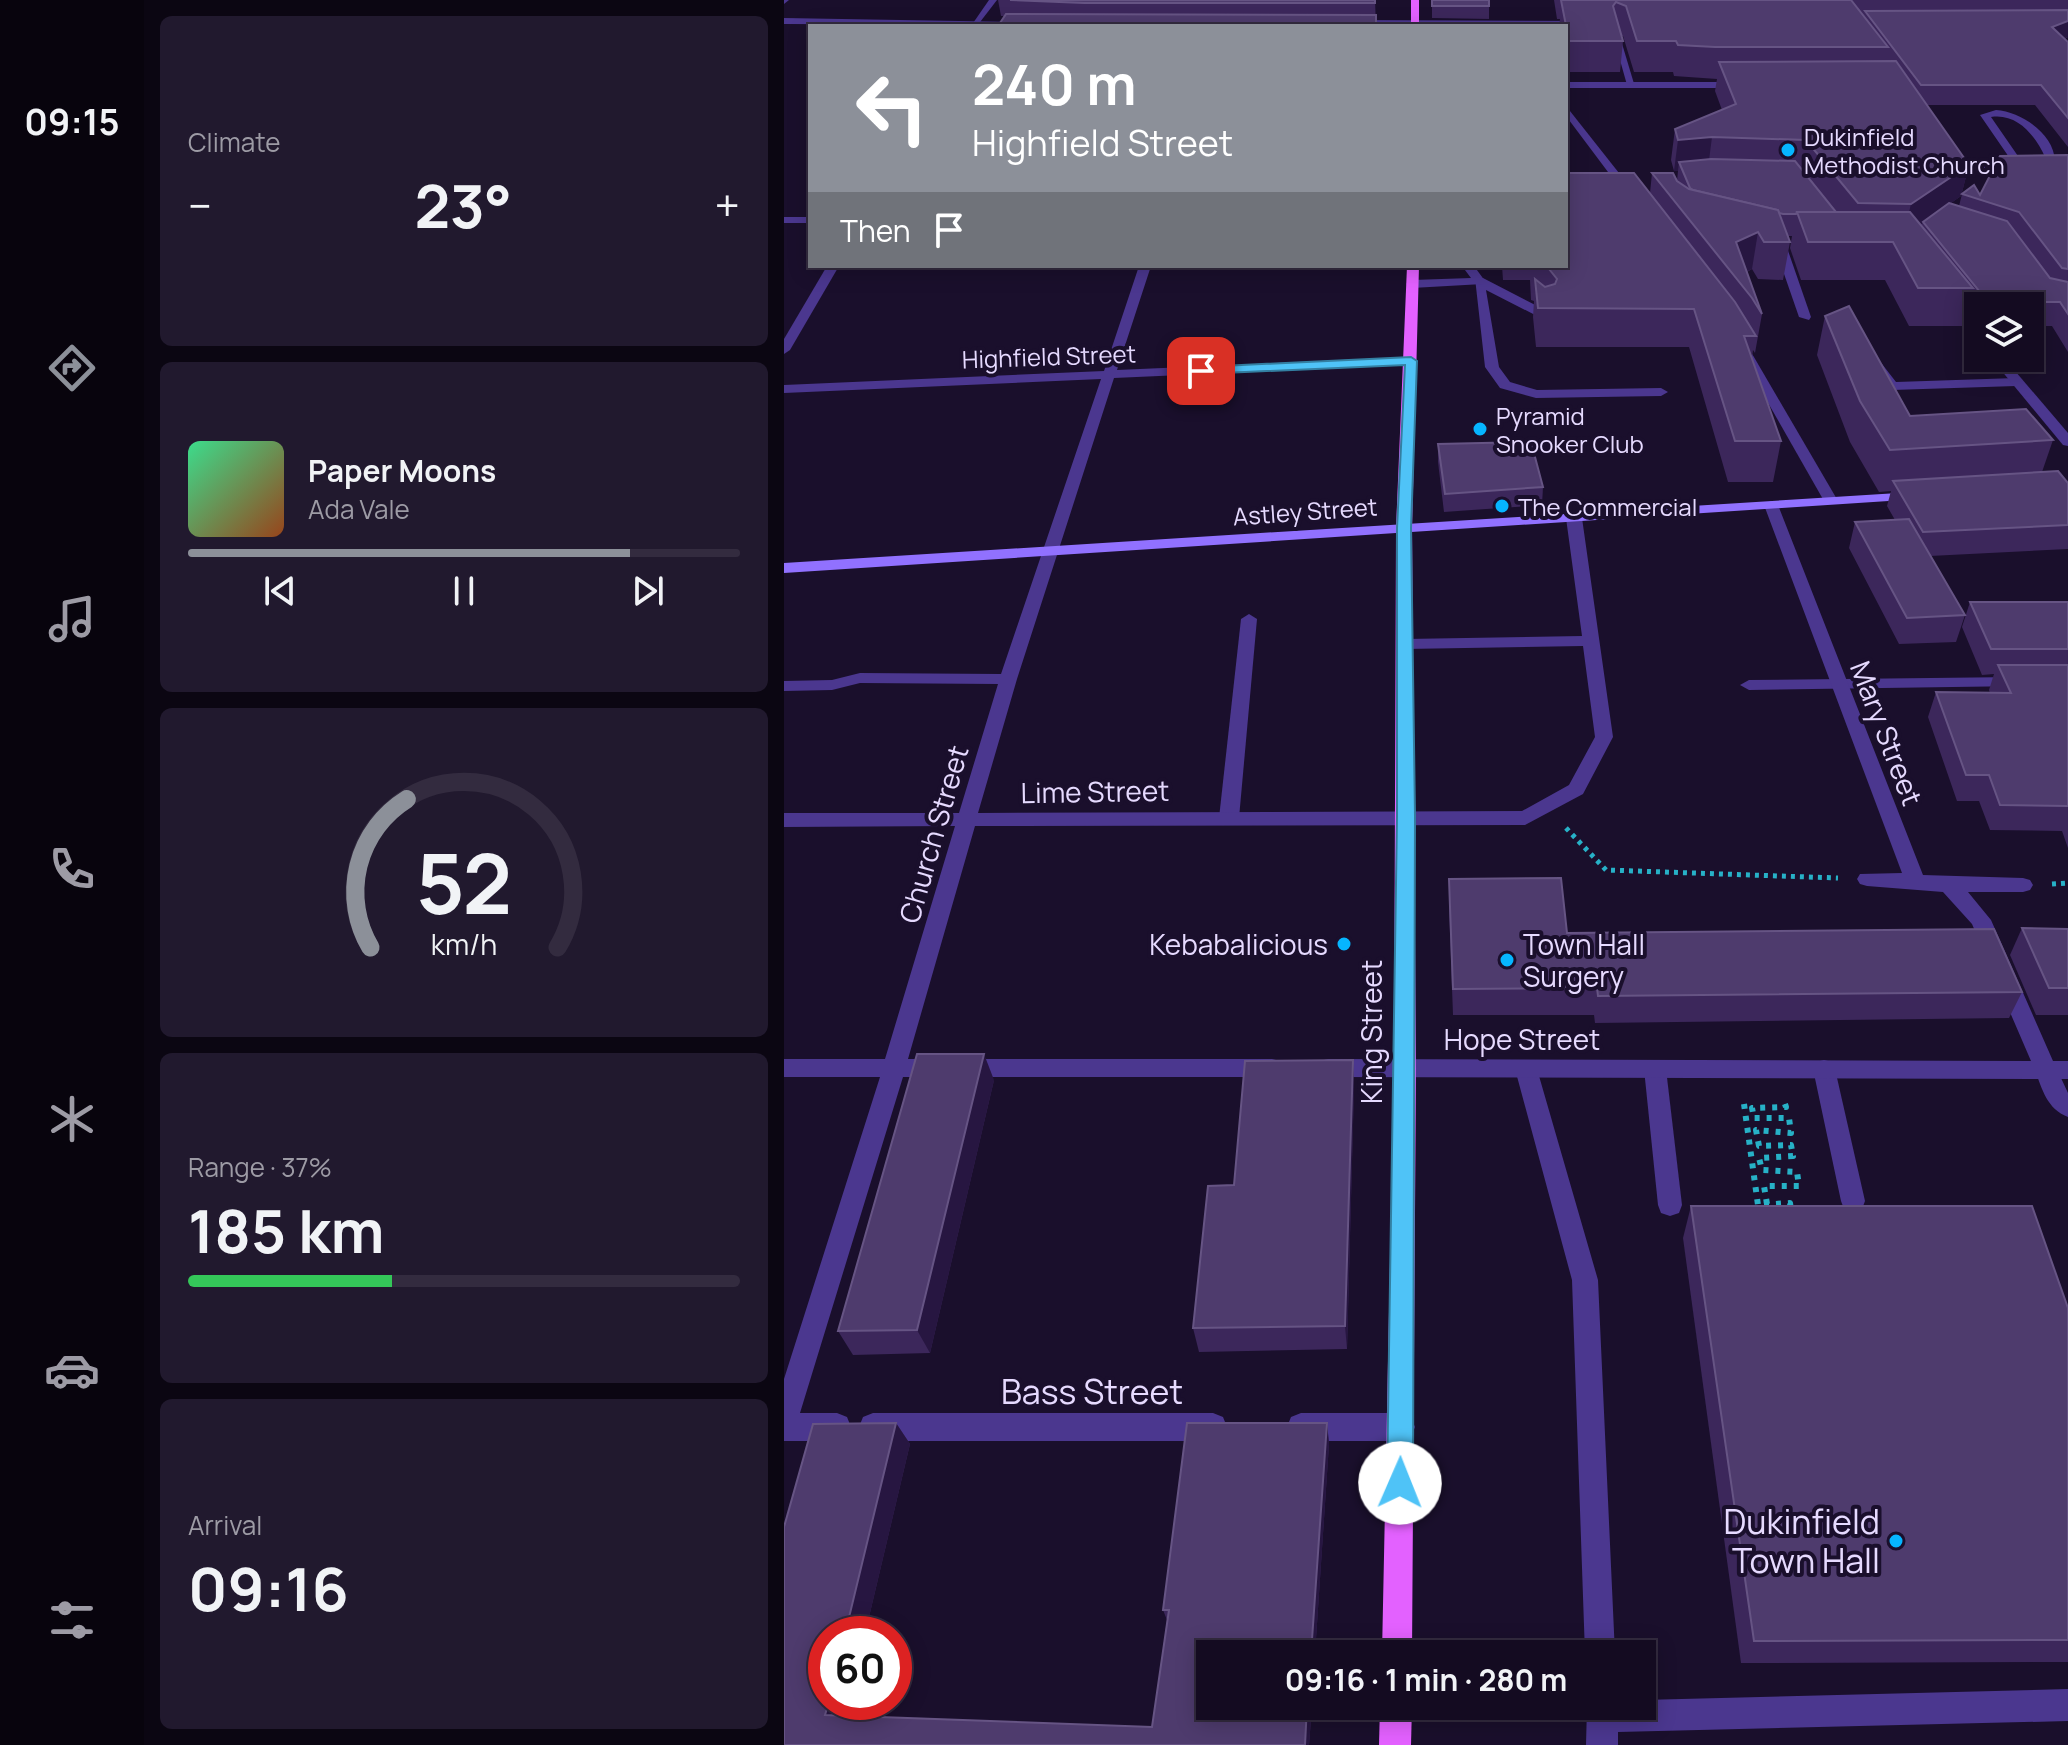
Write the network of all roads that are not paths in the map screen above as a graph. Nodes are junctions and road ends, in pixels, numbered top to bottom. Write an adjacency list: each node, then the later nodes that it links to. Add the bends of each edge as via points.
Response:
1 (993, 0): 6 (street)
2 (1415, 0): 7 (main road)
3 (784, 21): 5 (street)
4 (1340, 23): 7 (street)
5 (926, 24)
6 (975, 24)
7 (1415, 24)
8 (1568, 24): 9 (street)
9 (1600, 24)
10 (1616, 37): 13 (street)
11 (1755, 84): 13 (street)
12 (1568, 85): 13 (street)
13 (1632, 85)
14 (1568, 112): 19 (street)
15 (1947, 157): 17 (street)
16 (2017, 162): 16 (street, via 1989,124 1985,115 2015,114 2045,145 2051,159); 17 (street)
17 (1956, 169): 18 (street)
18 (1966, 182)
19 (1638, 205)
20 (784, 220): 21 (street)
21 (808, 220)
22 (1766, 238): 31 (street, via 1786,242)
23 (832, 268): 34 (street)
24 (1144, 268): 38 (street, Church Street)
25 (1413, 268): 28 (main road, King Street)
26 (1469, 268): 27 (street)
27 (1479, 281): 28 (street); 32 (street); 41 (street, via 1492,367 1505,385 1536,394)
28 (1412, 284): 36 (main road, King Street)
29 (1942, 288): 30 (street)
30 (1964, 316)
31 (1805, 317)
32 (1546, 319)
33 (1737, 338): 44 (street)
34 (784, 350)
35 (1869, 357): 39 (street, via 1892,386)
36 (1411, 361): 38 (street, Highfield Street); 47 (main road, King Street)
37 (2008, 372): 39 (street)
38 (1111, 375): 40 (street, Highfield Street); 48 (street, Church Street)
39 (2016, 382): 42 (street)
40 (784, 389)
41 (1661, 392)
42 (2068, 442)
43 (1926, 496): 44 (main road, Astley Street)
44 (1831, 501): 45 (main road, Astley Street)
45 (1771, 505): 46 (main road, Astley Street); 54 (street, Mary Street)
46 (1574, 518): 47 (main road, Astley Street); 51 (street, Lime Street)
47 (1404, 528): 48 (main road, Astley Street); 52 (main road, King Street)
48 (1051, 552): 49 (main road, Astley Street); 53 (street, Church Street)
49 (784, 568)
50 (1249, 619): 59 (street)
51 (1591, 641): 52 (street); 58 (street, Lime Street, via 1604,737 1576,789 1525,818)
52 (1405, 644): 58 (main road, King Street)
53 (1008, 679): 57 (street, via 860,678 832,685); 61 (street, Church Street)
54 (1837, 682): 55 (street); 56 (street); 63 (street, Mary Street)
55 (2031, 682)
56 (1749, 685)
57 (784, 686)
58 (1406, 816): 59 (street, Lime Street); 68 (main road, King Street)
59 (1229, 818): 61 (street, Lime Street)
60 (784, 820): 61 (street, Lime Street)
61 (965, 821): 67 (street, Church Street)
62 (1867, 879): 63 (street)
63 (1915, 881): 64 (street)
64 (1949, 885): 65 (street); 72 (street, via 1981,920)
65 (2023, 885)
66 (784, 1068): 67 (street, Hope Street)
67 (894, 1068): 68 (street, Hope Street); 76 (street, Church Street)
68 (1405, 1068): 69 (street, Hope Street); 79 (main road, King Street)
69 (1526, 1069): 70 (street, Hope Street); 81 (street, via 1585,1280)
70 (1655, 1069): 71 (street, Hope Street); 75 (street)
71 (1824, 1069): 72 (street, Hope Street); 74 (street)
72 (2057, 1070): 73 (street, via 2056,1096)
73 (2068, 1107)
74 (1853, 1201)
75 (1670, 1205)
76 (784, 1424): 77 (street, Bass Street)
77 (1234, 1427)
78 (1280, 1427): 79 (street)
79 (1401, 1427): 80 (main road, King Street)
80 (1397, 1640)
81 (1599, 1640)
82 (2068, 1705): 84 (street)
83 (1396, 1720): 85 (main road)
84 (1602, 1723)
85 (1395, 1745)

